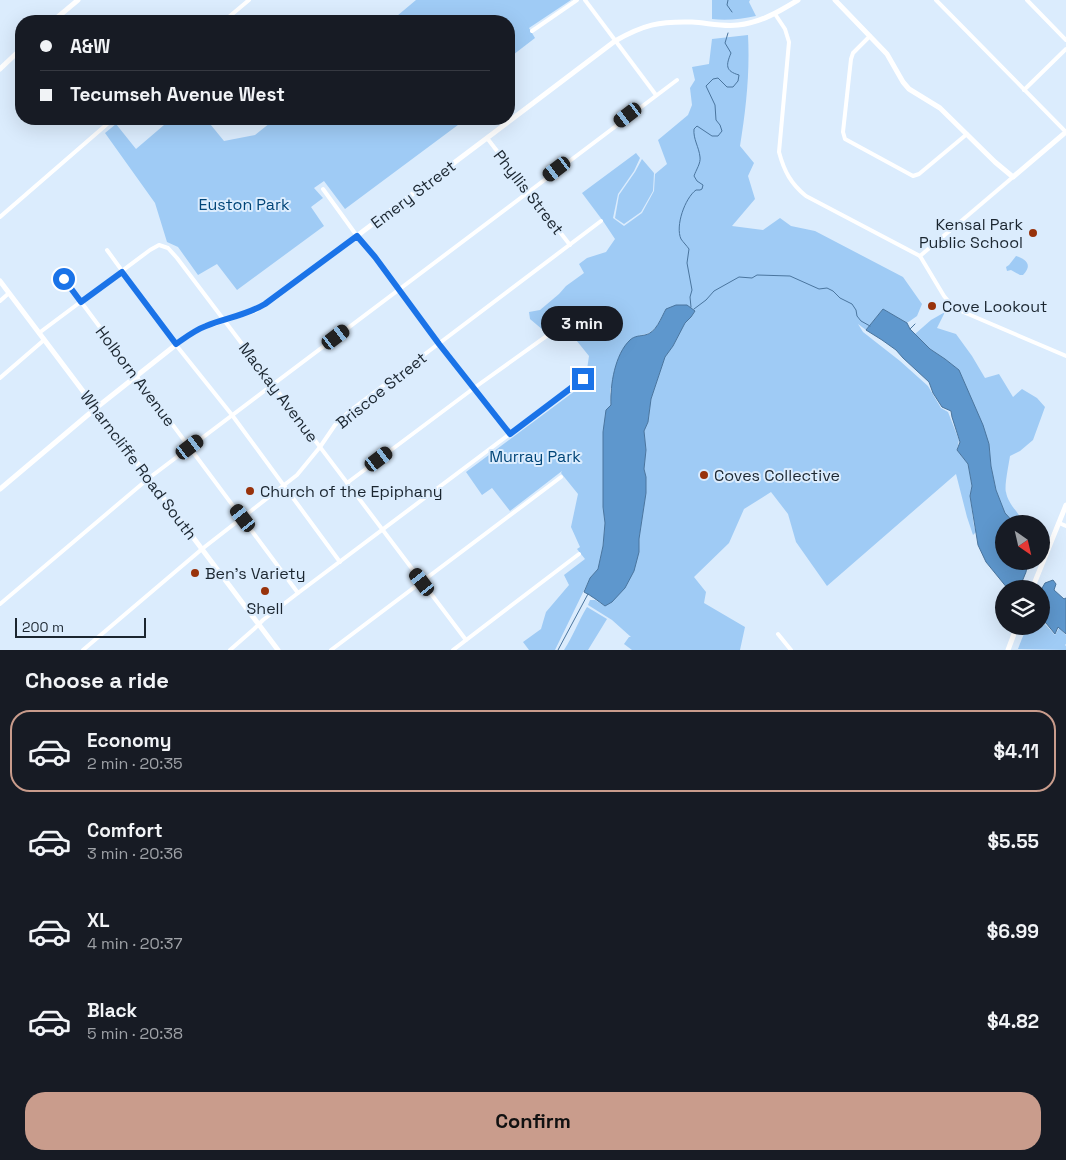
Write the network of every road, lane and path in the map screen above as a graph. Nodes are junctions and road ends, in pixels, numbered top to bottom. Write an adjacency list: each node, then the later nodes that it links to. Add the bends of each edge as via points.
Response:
1 (78, 0): 10 (street)
2 (249, 0): 11 (street)
3 (577, 0): 12 (street)
4 (585, 0): 15 (street)
5 (798, 0): 9 (street, Emery Street)
6 (835, 0): 13 (street)
7 (936, 0): 20 (street)
8 (1027, 0): 14 (street)
9 (775, 14): 15 (street, Emery Street, via 739,25 662,22 644,26); 36 (street, via 789,42 779,152 792,182 806,196)
10 (60, 15)
11 (231, 15)
12 (532, 31)
13 (870, 36): 26 (street, via 887,54 909,90 940,108); 26 (street, via 851,59 843,132 845,139 913,176)
14 (1066, 40)
15 (615, 41): 21 (street); 22 (street, Emery Street)
16 (1066, 49): 20 (street)
17 (15, 55): 18 (street)
18 (0, 69)
19 (677, 80): 21 (street)
20 (1024, 90): 25 (street)
21 (656, 95): 30 (street)
22 (515, 117)
23 (106, 125): 31 (street)
24 (504, 125): 27 (street, Emery Street)
25 (1066, 132): 28 (street)
26 (966, 134): 28 (street)
27 (487, 138): 30 (street, Phyllis Street); 33 (street, Emery Street)
28 (1013, 177): 36 (street)
29 (323, 189): 33 (street)
30 (529, 191): 34 (street, Phyllis Street); 40 (street)
31 (0, 217)
32 (601, 221): 34 (street, Briscoe Street)
33 (357, 236): 40 (street); 44 (street, Emery Street, via 256,310)
34 (570, 245): 49 (street, Briscoe Street)
35 (107, 250): 37 (street)
36 (920, 256): 50 (street, via 954,308)
37 (122, 272): 43 (street, Mackay Avenue); 44 (street, Mackay Avenue, via 150,250 159,246 168,248); 48 (street)
38 (64, 279): 43 (street, Holborn Avenue)
39 (0, 281): 41 (street, Wharncliffe Road South)
40 (399, 290): 49 (street); 54 (street)
41 (9, 293): 42 (street); 46 (street, Wharncliffe Road South)
42 (0, 301)
43 (81, 302): 46 (street, Mackay Avenue); 51 (street, Holborn Avenue)
44 (225, 320): 48 (street, Emery Street, via 195,331); 54 (street, Mackay Avenue)
45 (562, 325): 55 (street)
46 (39, 333): 47 (street, Wharncliffe Road South)
47 (44, 340): 52 (street); 56 (street, Wharncliffe Road South)
48 (176, 344): 51 (street, Emery Street); 57 (street)
49 (439, 344): 55 (street); 60 (street, Briscoe Street, via 350,410)
50 (1066, 356)
51 (136, 376): 56 (street, Emery Street); 59 (street, Holborn Avenue)
52 (0, 378)
53 (583, 379): 58 (street)
54 (273, 384): 57 (street); 60 (street, Mackay Avenue)
55 (474, 388): 58 (street); 63 (street)
56 (96, 408): 61 (street, Wharncliffe Road South); 65 (street, Emery Street)
57 (232, 415): 59 (street); 64 (street)
58 (510, 434): 70 (street)
59 (190, 447): 61 (street); 67 (street, Holborn Avenue)
60 (320, 447): 63 (street, Mackay Avenue); 64 (street, Briscoe Street)
61 (148, 478): 71 (street, Wharncliffe Road South); 77 (street)
62 (561, 478): 75 (street)
63 (347, 483): 70 (street, Mackay Avenue)
64 (284, 486): 67 (street, Briscoe Street); 73 (street)
65 (0, 488)
66 (1066, 505): 68 (street)
67 (243, 518): 71 (street, Briscoe Street); 76 (street, Holborn Avenue)
68 (1059, 523): 69 (street); 74 (street)
69 (1066, 526)
70 (382, 530): 73 (street); 75 (street, Mackay Avenue)
71 (202, 549): 78 (street, Wharncliffe Road South); 82 (street, Briscoe Street)
72 (579, 554): 81 (street)
73 (340, 562): 76 (street)
74 (1036, 580)
75 (422, 582): 81 (street, Mackay Avenue); 85 (street)
76 (298, 593): 78 (street)
77 (0, 604)
78 (259, 624): 83 (street); 84 (street, Wharncliffe Road South)
79 (778, 634): 87 (street)
80 (1014, 635): 88 (street)
81 (466, 640): 86 (street)
82 (83, 650)
83 (230, 650)
84 (278, 650)
85 (332, 650)
86 (453, 650)
87 (791, 650)
88 (1008, 650)

